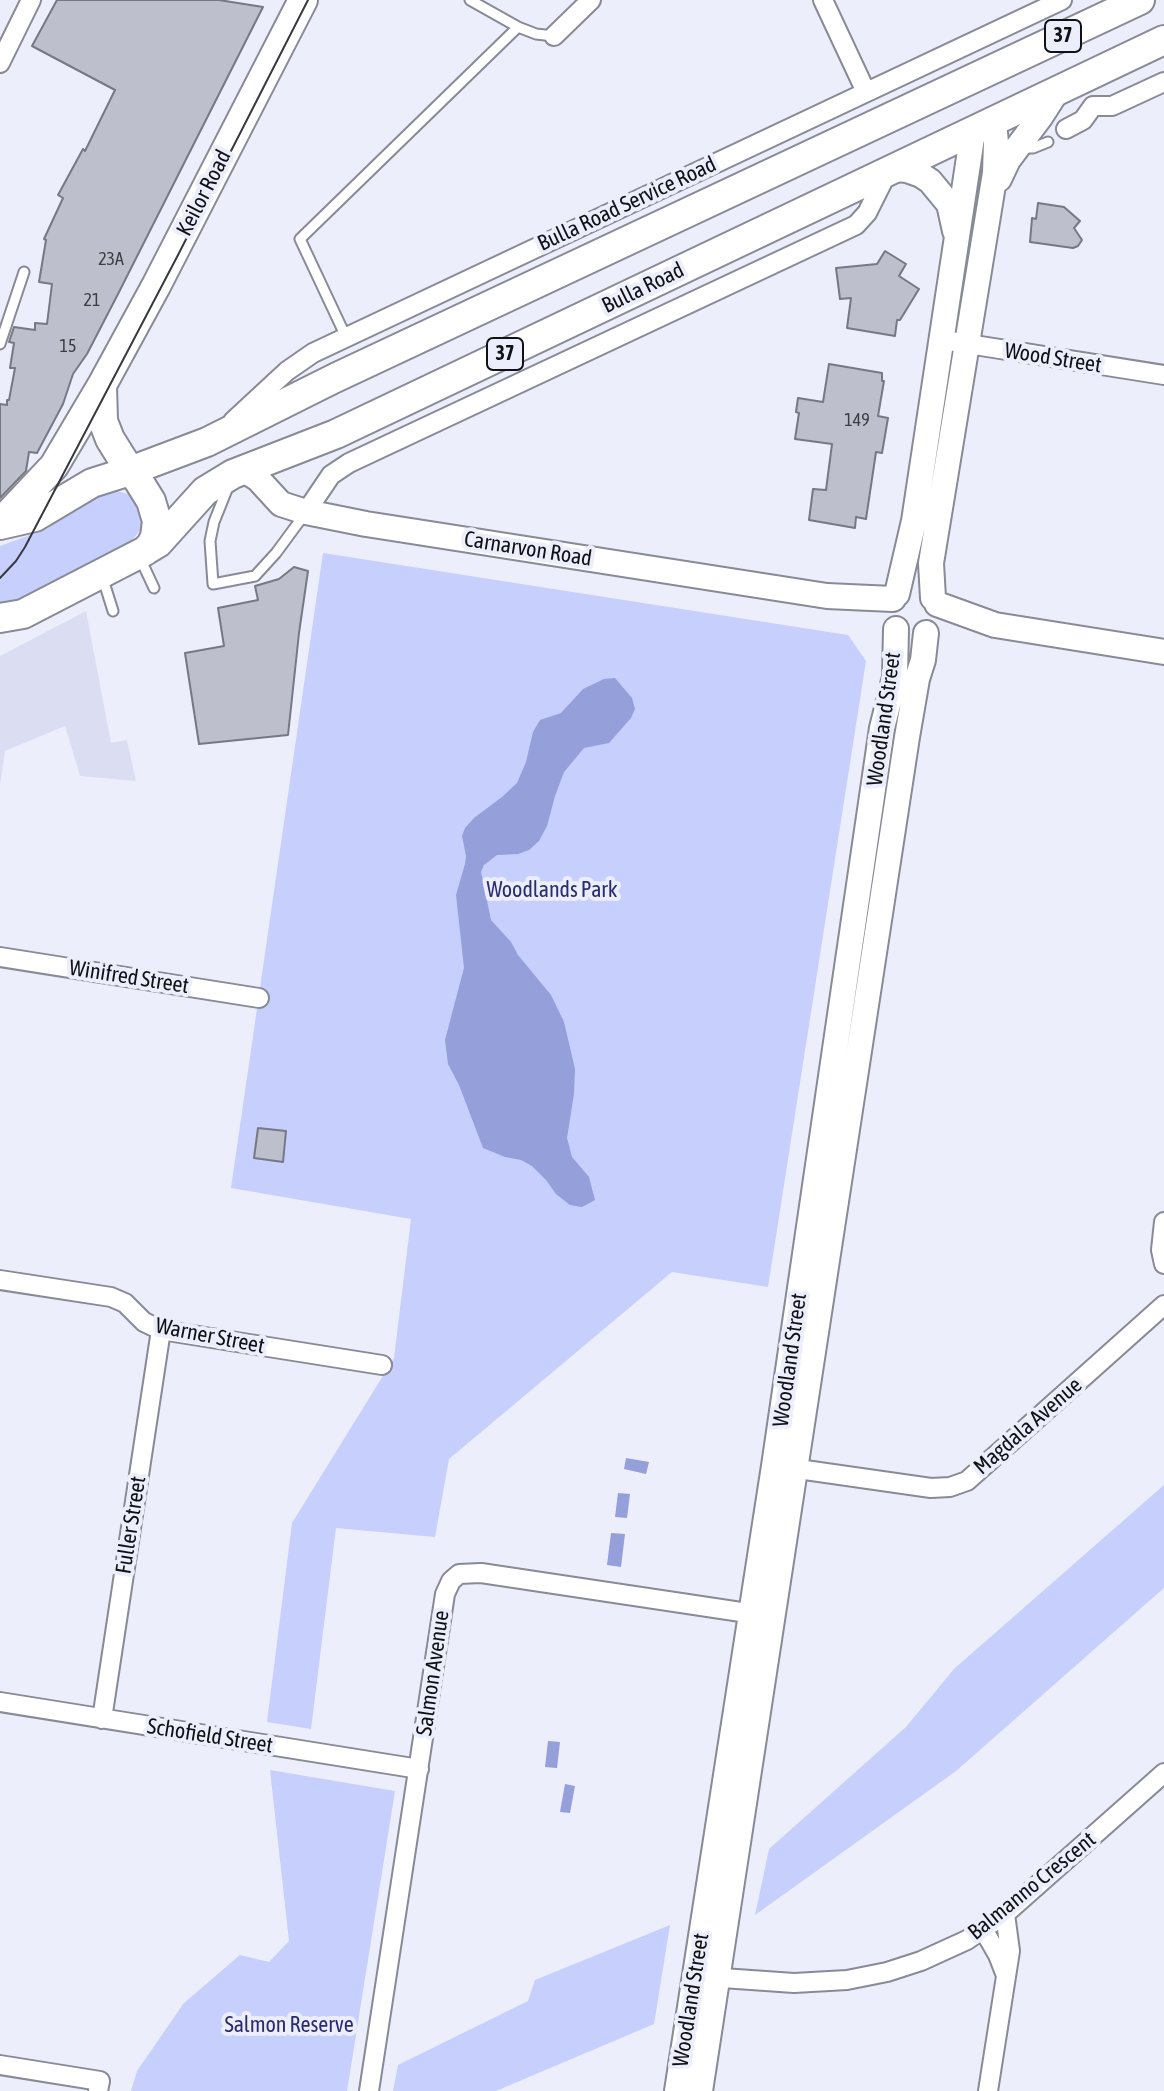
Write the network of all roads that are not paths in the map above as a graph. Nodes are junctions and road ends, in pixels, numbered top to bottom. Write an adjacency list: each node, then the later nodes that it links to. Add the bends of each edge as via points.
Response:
1 (31, 0): 11 (street)
2 (303, 0): 30 (main road, Keilor Road)
3 (470, 0): 8 (lane)
4 (591, 0): 9 (street)
5 (823, 0): 15 (street)
6 (1062, 0): 15 (street, Bulla Road Service Road)
7 (1140, 0): 12 (main road, 37)
8 (518, 27): 9 (lane); 25 (lane, via 300,239)
9 (554, 36)
10 (1164, 40): 14 (main road, Bulla Road / 37)
11 (0, 63)
12 (985, 73): 17 (main road); 31 (main road, 37)
13 (1164, 82): 16 (street, via 1112,106)
14 (1057, 91): 16 (street); 17 (main road, Bulla Road / 37); 20 (main road)
15 (866, 92): 25 (street, Bulla Road Service Road)
16 (1093, 106): 18 (street, via 1083,120)
17 (984, 126): 21 (main road, Bulla Road / 37); 22 (main road, Woodland Street, via 997,153); 23 (main road, Woodland Street)
18 (1066, 129)
19 (1048, 142): 20 (lane)
20 (1017, 148): 22 (main road)
21 (888, 171): 23 (main road, via 912,171 936,187 953,214); 33 (main road, Bulla Road / 37, via 336,434); 34 (street, via 856,225 349,463 331,475)
22 (991, 197): 28 (main road, Woodland Street)
23 (957, 246): 26 (main road, Woodland Street)
24 (24, 272): 27 (lane)
25 (346, 337): 31 (street, Bulla Road Service Road, via 287,371)
26 (943, 340): 28 (street, Wood Street); 39 (main road, Woodland Street)
27 (0, 344)
28 (967, 344): 29 (street, Wood Street); 41 (main road, Woodland Street, via 931,563)
29 (1164, 375)
30 (102, 385): 32 (main road, via 103,421); 35 (main road, Keilor Road, via 54,466)
31 (213, 439): 32 (main road, 37)
32 (130, 471): 35 (main road, 37, via 92,483 35,517); 36 (main road, via 151,501 157,521 151,545)
33 (239, 472): 34 (main road, Carnarvon Road, via 262,482 277,501); 34 (lane, via 222,499 210,541 213,584 255,576); 36 (main road, Bulla Road / 37, via 200,495 158,543)
34 (306, 512): 39 (main road, Carnarvon Road)
35 (0, 524)
36 (138, 555): 37 (main road, 37); 38 (lane)
37 (102, 574): 40 (lane); 42 (main road, 37)
38 (154, 588)
39 (894, 610): 41 (main road, via 910,636); 41 (main road, via 912,588 928,592); 44 (main road, Woodland Street, via 895,677 882,728)
40 (113, 611)
41 (932, 616): 43 (main road); 45 (main road, Woodland Street)
42 (8, 620)
43 (1164, 652)
44 (860, 882): 45 (main road); 54 (main road, Woodland Street)
45 (885, 885): 54 (main road, Woodland Street)
46 (0, 957): 47 (street, Winifred Street)
47 (259, 998)
48 (1164, 1222): 49 (street)
49 (1164, 1264)
50 (0, 1280): 52 (street, Warner Street, via 111,1297)
51 (1164, 1305): 54 (street, Magdala Avenue, via 967,1481 931,1488)
52 (161, 1330): 53 (street, Warner Street); 57 (street, Fuller Street)
53 (382, 1365)
54 (785, 1467): 55 (main road, Woodland Street)
55 (762, 1615): 58 (street, Salmon Avenue, via 459,1574 445,1594); 62 (main road, Woodland Street)
56 (0, 1702): 57 (street, Schofield Street)
57 (102, 1719): 58 (street, Schofield Street)
58 (419, 1769): 66 (street, Salmon Avenue)
59 (1164, 1773): 60 (street, Balmanno Crescent)
60 (1005, 1914): 61 (street, Balmanno Crescent); 63 (street, via 1010,1951)
61 (983, 1929): 62 (street, Balmanno Crescent, via 921,1961 847,1980 794,1983); 63 (street)
62 (706, 1976): 67 (main road, Woodland Street); 68 (main road, Woodland Street)
63 (1006, 1976): 69 (street)
64 (0, 2065): 65 (street)
65 (99, 2086)
66 (369, 2091)
67 (677, 2091)
68 (700, 2091)
69 (988, 2091)

